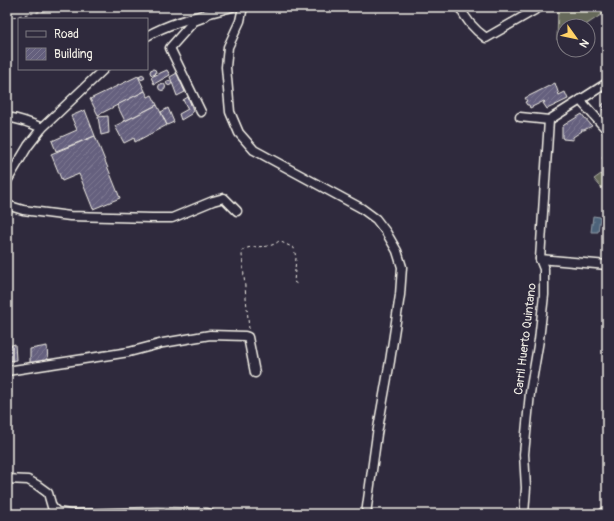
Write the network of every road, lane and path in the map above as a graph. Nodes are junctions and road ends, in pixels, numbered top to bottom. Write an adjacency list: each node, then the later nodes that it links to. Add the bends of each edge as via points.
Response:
1 (87, 7): 9 (path, via 49,10)
2 (136, 7): 3 (path)
3 (148, 7)
4 (232, 7): 8 (street)
5 (243, 7): 32 (street, via 228,48 226,67 230,112 239,133 254,150 361,208 376,219 397,251 402,267 400,295)
6 (460, 7): 7 (street, via 478,32 486,38)
7 (540, 7)
8 (206, 15): 10 (street, via 163,28); 14 (street, via 194,21 170,48)
9 (7, 18)
10 (148, 36)
11 (103, 70): 18 (street)
12 (607, 83): 13 (street)
13 (580, 100): 17 (street); 19 (street)
14 (201, 112)
15 (7, 117): 18 (street)
16 (520, 117): 17 (street)
17 (549, 120): 23 (street, Carril Huerto Quintano)
18 (42, 128): 20 (street)
19 (607, 130)
20 (8, 179)
21 (7, 205): 22 (street, via 23,210 70,216 172,218 224,198)
22 (237, 211)
23 (540, 259): 24 (street); 33 (street, Carril Huerto Quintano, via 544,269 544,296 524,454)
24 (607, 265)
25 (297, 284): 26 (path, via 294,282 294,248 279,241 264,247 247,247 243,250)
26 (248, 337): 27 (street, via 210,335 128,352); 28 (street)
27 (7, 371)
28 (255, 373)
29 (7, 479): 31 (street, via 28,480 38,485 48,494 57,512)
30 (607, 510): 34 (street)
31 (210, 514)
32 (366, 514)
33 (524, 514)
34 (602, 514)

